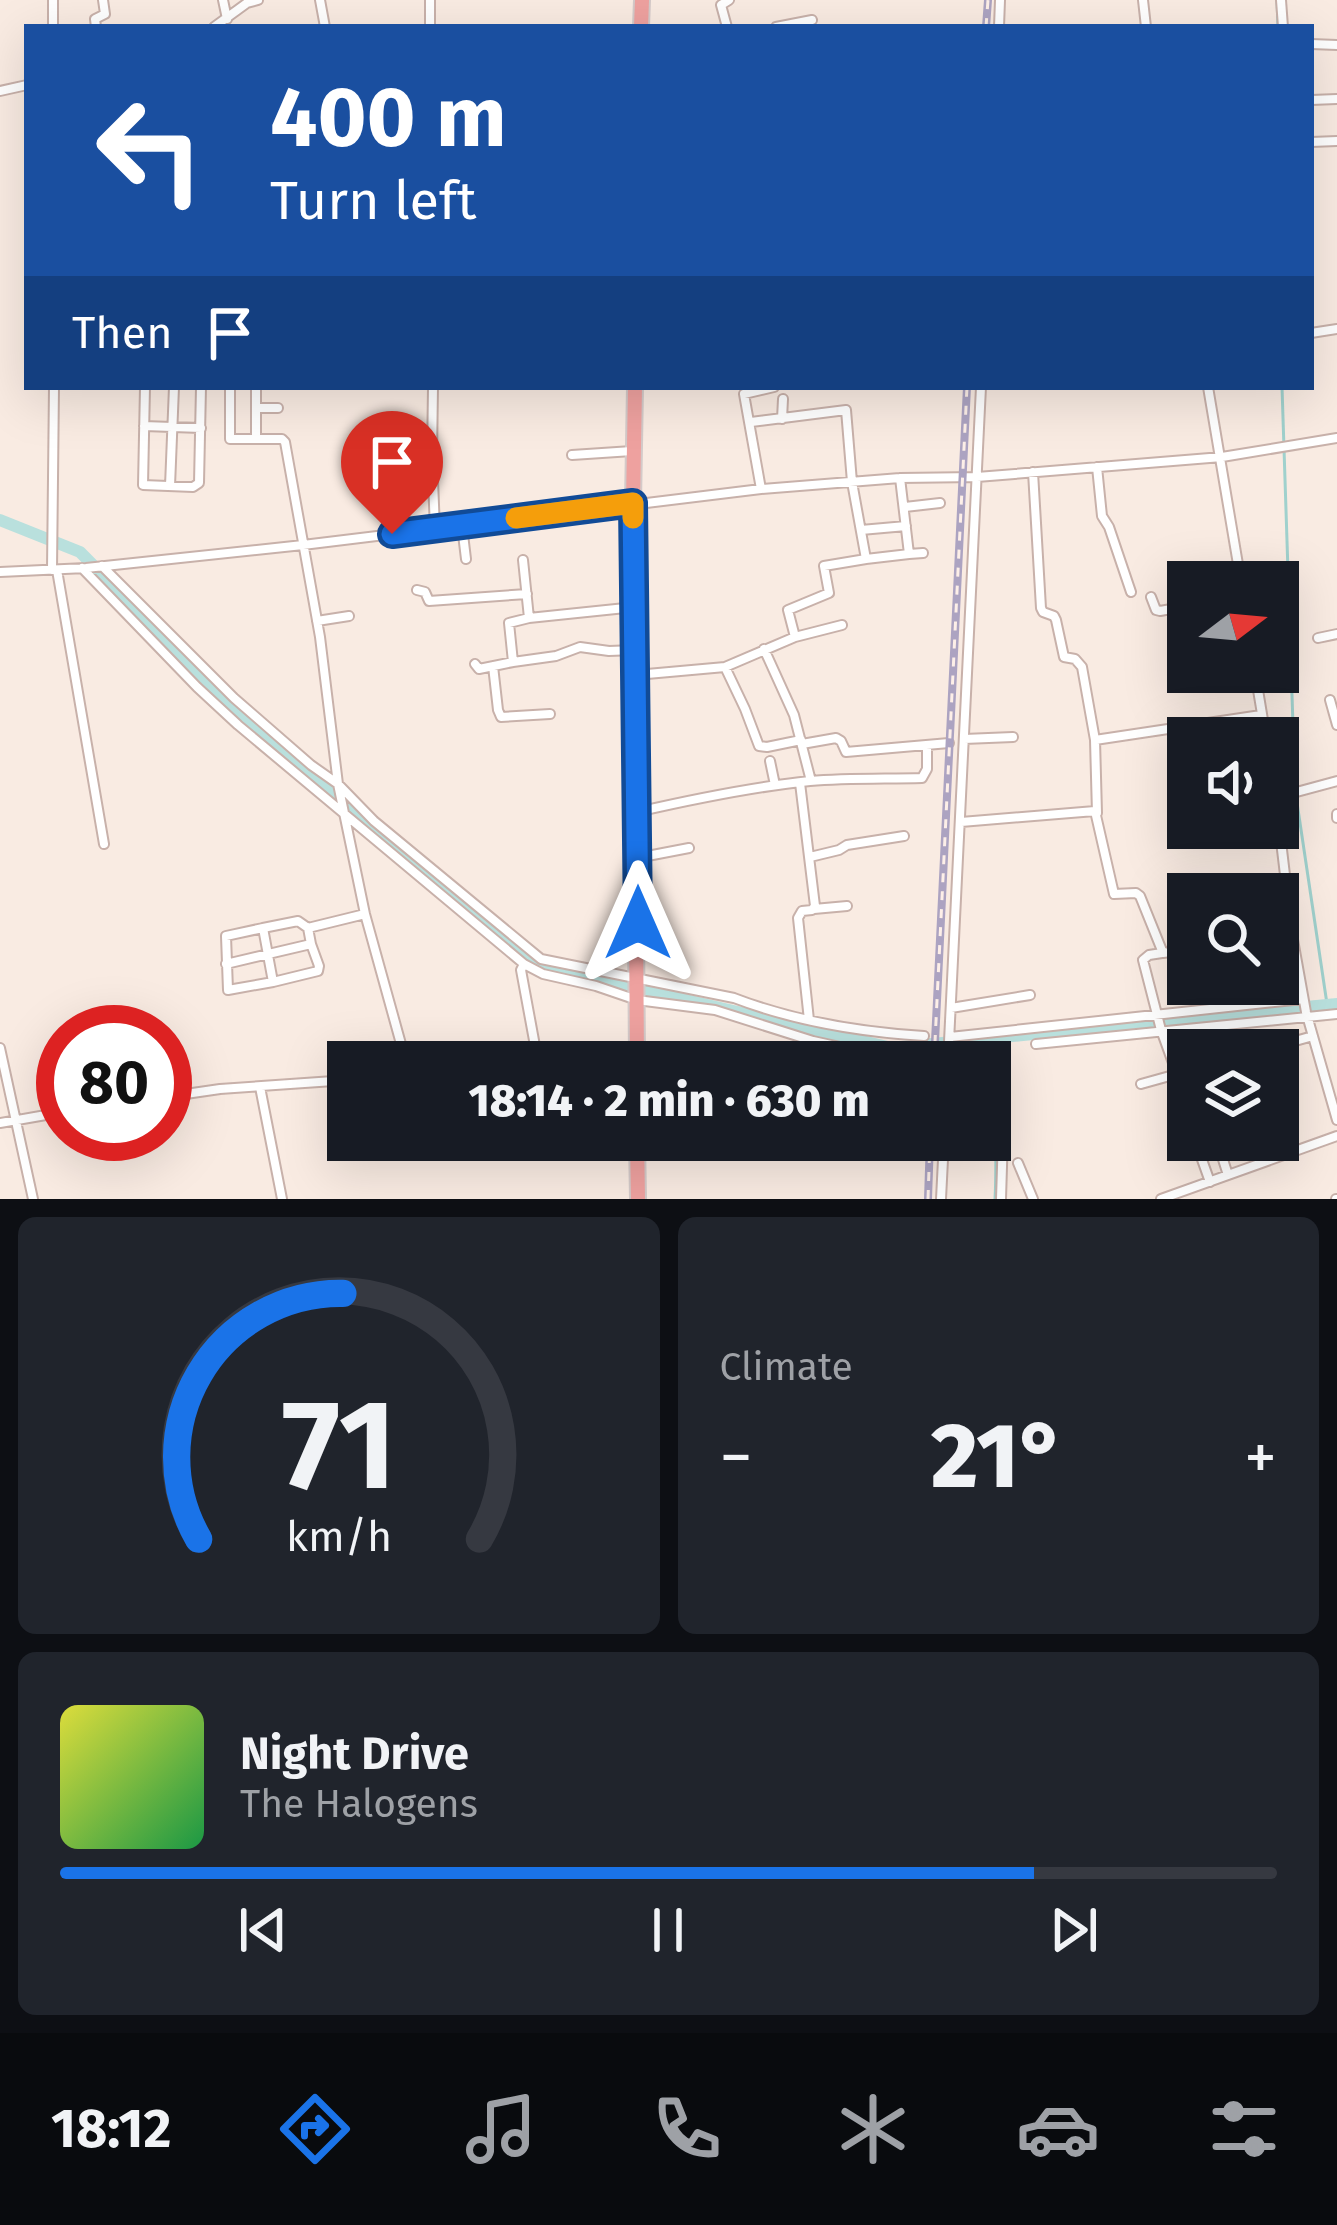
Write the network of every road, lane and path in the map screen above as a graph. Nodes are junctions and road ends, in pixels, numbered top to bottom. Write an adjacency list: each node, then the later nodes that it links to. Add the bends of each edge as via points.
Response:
1 (104, 0): 6 (street)
2 (223, 0): 4 (street)
3 (258, 0): 4 (street)
4 (227, 19): 7 (street)
5 (812, 20): 8 (street)
6 (96, 24)
7 (219, 24)
8 (791, 24)
9 (54, 390): 56 (street)
10 (145, 390): 25 (street)
11 (174, 390): 26 (street)
12 (201, 390): 27 (street)
13 (230, 390): 29 (street, via 230,438)
14 (256, 390): 21 (street)
15 (433, 390): 45 (street)
16 (635, 390): 30 (highway)
17 (761, 390): 24 (street, via 744,394)
18 (981, 390): 35 (street)
19 (1209, 390): 32 (street)
20 (782, 399): 23 (street)
21 (257, 408): 22 (street); 29 (street)
22 (278, 408)
23 (782, 418): 24 (street); 37 (street, via 846,410)
24 (751, 422): 39 (street)
25 (144, 426): 26 (street); 38 (street, via 142,484)
26 (172, 427): 27 (street); 38 (street)
27 (201, 428): 38 (street, via 199,483)
28 (1337, 438): 32 (street)
29 (256, 440): 47 (street, via 285,442)
30 (634, 451): 31 (street); 40 (highway)
31 (572, 455)
32 (1222, 457): 33 (street); 53 (street)
33 (1097, 467): 34 (street); 59 (street, via 1102,516)
34 (1033, 472): 35 (street); 85 (street, via 1041,608 1056,620 1064,657 1082,668)
35 (977, 477): 36 (street); 84 (street)
36 (900, 478): 37 (street); 42 (street)
37 (852, 482): 39 (street); 46 (street)
38 (170, 486)
39 (761, 489): 40 (street)
40 (633, 503): 43 (street); 62 (highway)
41 (940, 503): 42 (street)
42 (904, 507): 44 (street)
43 (462, 526): 45 (street); 50 (street)
44 (906, 526): 46 (street); 49 (street)
45 (435, 529): 47 (street)
46 (861, 530): 51 (street)
47 (304, 545): 54 (street); 66 (street)
48 (923, 553): 49 (street)
49 (909, 554): 51 (street)
50 (466, 559)
51 (866, 559): 69 (street, via 824,566 829,592 788,610)
52 (523, 560): 60 (street)
53 (1238, 561)
54 (101, 566): 55 (street); 93 (street, via 234,698)
55 (84, 568): 56 (street); 95 (street, via 196,688)
56 (55, 570): 57 (street); 100 (street)
57 (0, 572)
58 (417, 590): 60 (street, via 429,601)
59 (1131, 592)
60 (527, 594): 65 (street)
61 (1151, 597): 63 (street, via 1156,610)
62 (634, 607): 65 (street); 72 (highway)
63 (1167, 610)
64 (349, 616): 66 (street)
65 (529, 618): 73 (street, via 509,623)
66 (317, 621): 93 (street)
67 (842, 625): 69 (street)
68 (1337, 634): 70 (street)
69 (795, 637): 71 (street)
70 (1318, 638)
71 (764, 649): 76 (street); 86 (street)
72 (635, 650): 73 (street, via 580,647); 77 (highway)
73 (513, 662): 75 (street)
74 (475, 664): 75 (street)
75 (494, 666): 80 (street, via 501,717)
76 (725, 667): 77 (street); 86 (street, via 759,746)
77 (636, 675): 96 (highway)
78 (1258, 693): 81 (street)
79 (1330, 700): 82 (street)
80 (550, 714)
81 (1262, 715): 85 (street)
82 (1337, 725)
83 (1013, 736): 84 (street)
84 (964, 739): 98 (street)
85 (1095, 740): 97 (street)
86 (802, 742): 88 (street, via 836,738 846,752); 91 (street)
87 (949, 743): 88 (street)
88 (927, 745): 91 (street, via 922,778)
89 (770, 761): 92 (street)
90 (1337, 781): 94 (street)
91 (805, 782): 92 (street); 102 (street)
92 (775, 785): 96 (street)
93 (339, 786): 95 (street); 117 (street, via 541,959)
94 (1299, 791)
95 (344, 812): 106 (street); 114 (street)
96 (637, 812): 103 (highway)
97 (1097, 813): 98 (street); 110 (street, via 1113,892 1140,896)
98 (961, 822): 120 (street)
99 (904, 836): 102 (street)
100 (104, 844)
101 (689, 848): 103 (street)
102 (810, 857): 105 (street)
103 (637, 858): 117 (highway)
104 (847, 906): 105 (street)
105 (814, 908): 123 (street, via 799,918)
106 (365, 914): 108 (street); 129 (street)
107 (262, 928): 108 (street, via 298,921); 112 (street); 113 (street, via 227,935)
108 (308, 928): 109 (street)
109 (311, 944): 112 (street); 116 (street, via 318,971)
110 (1163, 953): 111 (street); 122 (street, via 1143,960)
111 (1167, 953)
112 (268, 955): 113 (street); 116 (street)
113 (226, 964): 116 (street, via 228,990)
114 (524, 964): 117 (street, via 596,986); 130 (street)
115 (1299, 974): 119 (street)
116 (273, 982)
117 (636, 988): 123 (street, via 734,998); 131 (highway); 132 (street)
118 (1030, 995): 120 (street)
119 (1305, 1008): 121 (street); 122 (street); 124 (street); 126 (street)
120 (951, 1009): 127 (street)
121 (1337, 1014)
122 (1158, 1017): 124 (street); 127 (street)
123 (809, 1020): 125 (street)
124 (1161, 1031): 134 (street); 135 (street)
125 (924, 1036)
126 (1313, 1036): 128 (street); 144 (street)
127 (950, 1038): 133 (street)
128 (1299, 1040)
129 (400, 1041)
130 (534, 1041)
131 (637, 1041)
132 (813, 1041)
133 (950, 1041)
134 (1167, 1042)
135 (1036, 1044)
136 (0, 1048): 143 (street)
137 (1167, 1077): 139 (street)
138 (327, 1082): 140 (street)
139 (1141, 1084)
140 (260, 1087): 141 (street); 158 (street)
141 (192, 1094)
142 (36, 1116): 143 (street)
143 (15, 1120): 145 (street); 157 (street)
144 (1337, 1120)
145 (0, 1123)
146 (1337, 1136): 154 (street)
147 (638, 1161): 159 (highway)
148 (943, 1161): 160 (street)
149 (1004, 1161): 155 (street)
150 (1202, 1161): 156 (street)
151 (1223, 1161): 154 (street)
152 (1018, 1163): 153 (street)
153 (1023, 1175): 155 (street); 162 (street)
154 (1228, 1175): 156 (street)
155 (1004, 1180): 161 (street)
156 (1210, 1182): 163 (street)
157 (33, 1199)
158 (282, 1199)
159 (638, 1199)
160 (941, 1199)
161 (1001, 1199)
162 (1033, 1199)
163 (1161, 1199)

